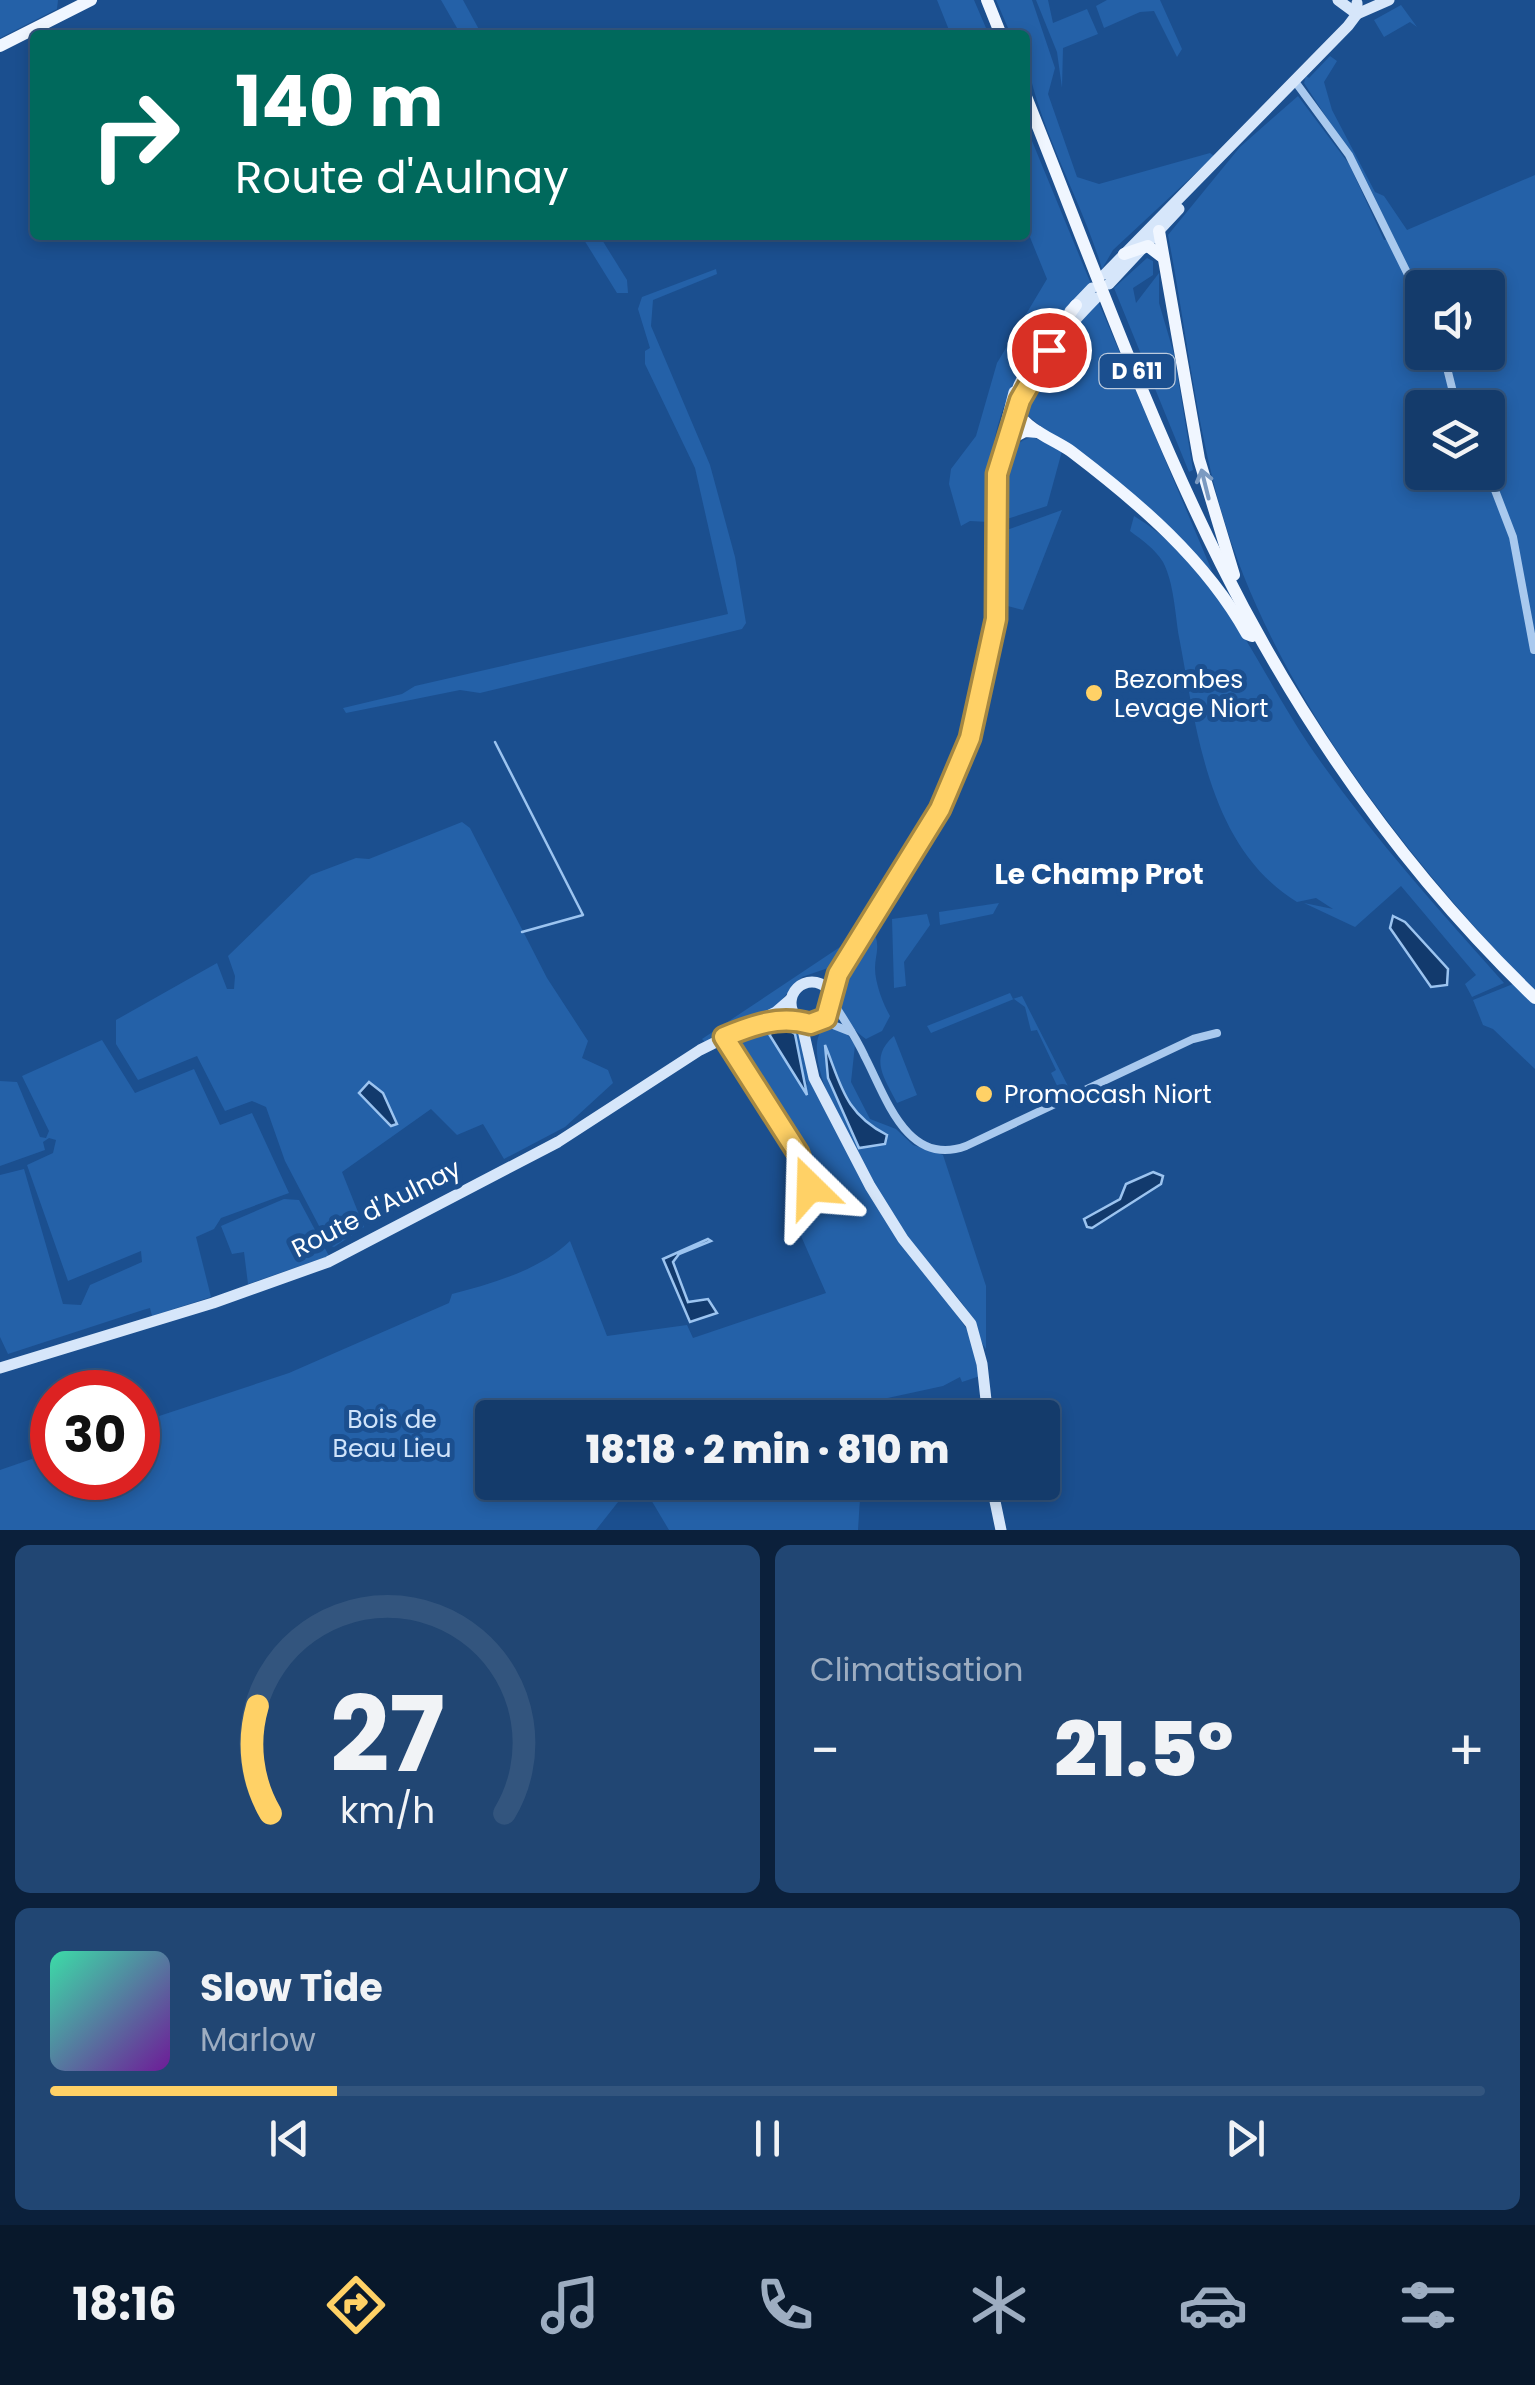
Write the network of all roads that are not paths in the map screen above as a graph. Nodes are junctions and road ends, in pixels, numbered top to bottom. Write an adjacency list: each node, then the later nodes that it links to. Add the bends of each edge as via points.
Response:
1 (91, 0): 4 (main road)
2 (982, 0): 6 (main road)
3 (1386, 1): 5 (street)
4 (65, 7): 7 (main road)
5 (1348, 8): 8 (street, via 1340,32)
6 (996, 30)
7 (0, 46)
8 (1294, 80): 11 (street); 16 (street, via 1349,156)
9 (1030, 106): 23 (main road, D 611, via 1174,463)
10 (1030, 121): 23 (main road, D 611, via 1187,504)
11 (1203, 178): 12 (street); 14 (street)
12 (1159, 231): 13 (street); 15 (main road)
13 (1144, 246): 14 (main road); 14 (street, via 1107,279); 15 (main road)
14 (1124, 254)
15 (1161, 256): 23 (main road, one-way to 15, via 1206,490)
16 (1406, 270)
17 (1076, 305): 18 (main road, via 1030,369); 18 (street, via 1094,293 1049,350); 21 (street, via 1032,358 1013,394)
18 (1016, 409): 19 (main road); 20 (street)
19 (1042, 433): 20 (main road, via 1026,431); 23 (main road, via 1088,464 1196,560 1246,634)
20 (1008, 440): 21 (street)
21 (997, 474): 25 (street, via 992,649 974,727 951,787)
22 (1496, 490): 24 (street, via 1509,521)
23 (1257, 638): 29 (main road, D 611, via 1378,818)
24 (1534, 650)
25 (846, 960): 26 (street); 28 (street)
26 (816, 982): 27 (street, via 798,986); 28 (street)
27 (791, 999): 30 (street); 32 (street, Route d'Aulnay)
28 (833, 999): 31 (street); 34 (street)
29 (1535, 1002)
30 (799, 1020): 31 (street); 32 (street, Route d'Aulnay); 36 (street)
31 (821, 1022): 34 (street); 36 (street)
32 (746, 1028): 35 (street, Route d'Aulnay)
33 (1216, 1033): 34 (street, via 948,1150 926,1146 901,1126)
34 (853, 1034)
35 (724, 1037): 37 (street, via 805,1166 810,1187); 38 (street, Route d'Aulnay, via 558,1142 314,1268)
36 (810, 1066): 39 (street, via 882,1207 971,1324)
37 (802, 1215)
38 (0, 1368)
39 (986, 1400)
40 (995, 1500): 41 (street)
41 (1001, 1530)

